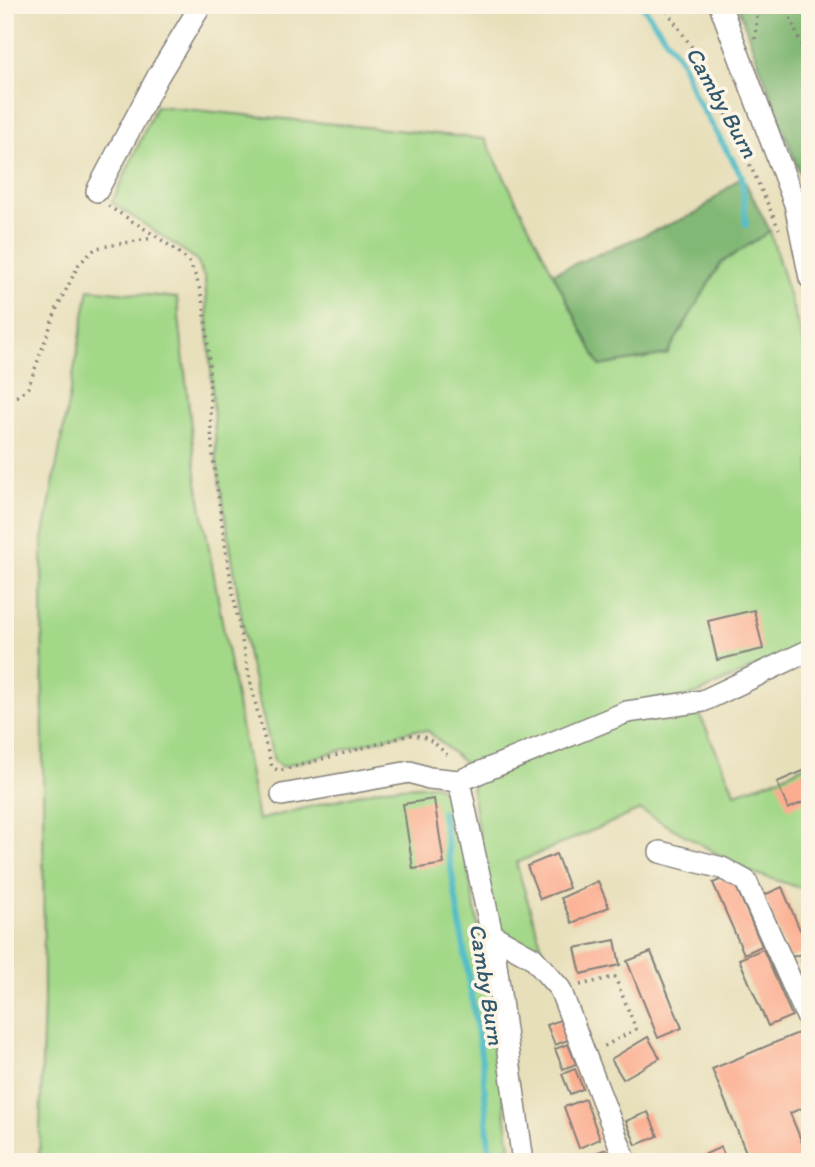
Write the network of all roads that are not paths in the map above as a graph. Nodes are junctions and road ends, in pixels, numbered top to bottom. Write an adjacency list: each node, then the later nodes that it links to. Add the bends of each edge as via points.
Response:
1 (201, 5): 3 (street)
2 (720, 5): 4 (street, via 795,204)
3 (97, 191)
4 (810, 278)
5 (810, 650): 6 (street, via 703,701 627,712)
6 (458, 780): 7 (street, via 411,772); 9 (street)
7 (282, 795)
8 (660, 852): 10 (street, via 722,868 746,881)
9 (492, 935): 11 (street); 12 (street, via 533,958 560,989)
10 (810, 1023)
11 (523, 1162)
12 (626, 1162)

